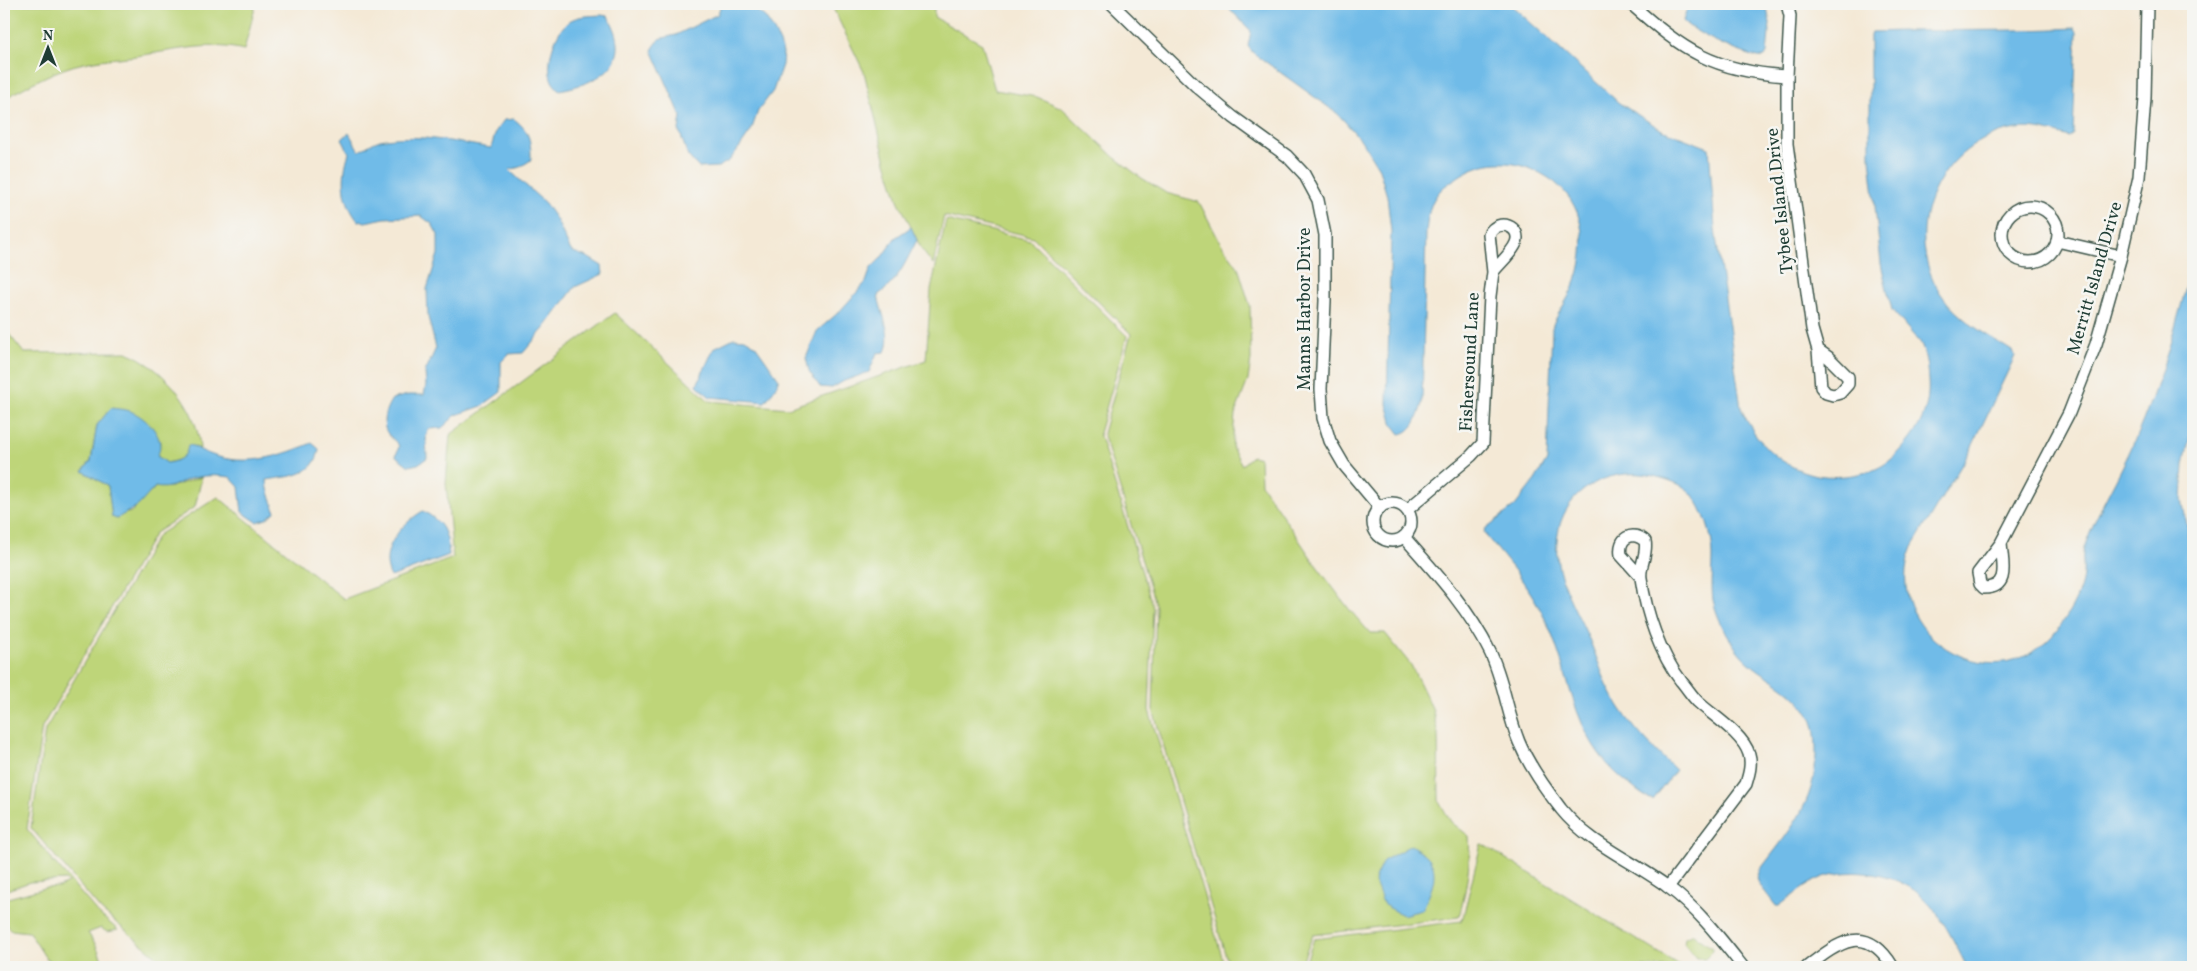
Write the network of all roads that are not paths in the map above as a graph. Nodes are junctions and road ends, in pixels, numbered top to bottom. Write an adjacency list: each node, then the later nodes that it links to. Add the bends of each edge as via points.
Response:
1 (1112, 4): 12 (street, Manns Harbor Drive, via 1196,86 1287,156 1314,191 1325,235 1323,418 1330,441 1344,465)
2 (1631, 4): 7 (street, via 1664,33 1697,55 1747,71)
3 (1787, 4): 6 (street, Tybee Island Drive)
4 (1797, 4): 6 (street, Tybee Island Drive)
5 (2148, 4): 9 (street, Merritt Island Drive, via 2139,177)
6 (1790, 16): 7 (street, Tybee Island Drive)
7 (1787, 76): 11 (street, Tybee Island Drive, via 1787,144 1812,329)
8 (2057, 241): 8 (street, via 2058,232 2052,216 2036,206 2027,205 2011,212 2002,227 2004,247 2018,260 2038,261 2053,250); 9 (street)
9 (2121, 256): 15 (street, Merritt Island Drive, via 2096,344 2070,413)
10 (1493, 272): 13 (street, Fishersound Lane, via 1483,442)
11 (1818, 350)
12 (1380, 508): 13 (street, via 1396,504); 14 (street, via 1374,519 1376,532 1386,540)
13 (1407, 510): 14 (street, via 1411,521)
14 (1404, 537): 17 (street, via 1467,613 1490,653 1519,741 1536,775 1563,811 1591,837)
15 (2001, 543)
16 (1640, 576): 17 (street, via 1653,626 1680,680 1697,701 1740,738 1749,753 1751,769 1746,784)
17 (1668, 887): 18 (street, via 1711,927)
18 (1743, 967)
19 (1806, 967): 20 (street, via 1837,944 1856,941 1867,942 1880,949)
20 (1893, 967)

